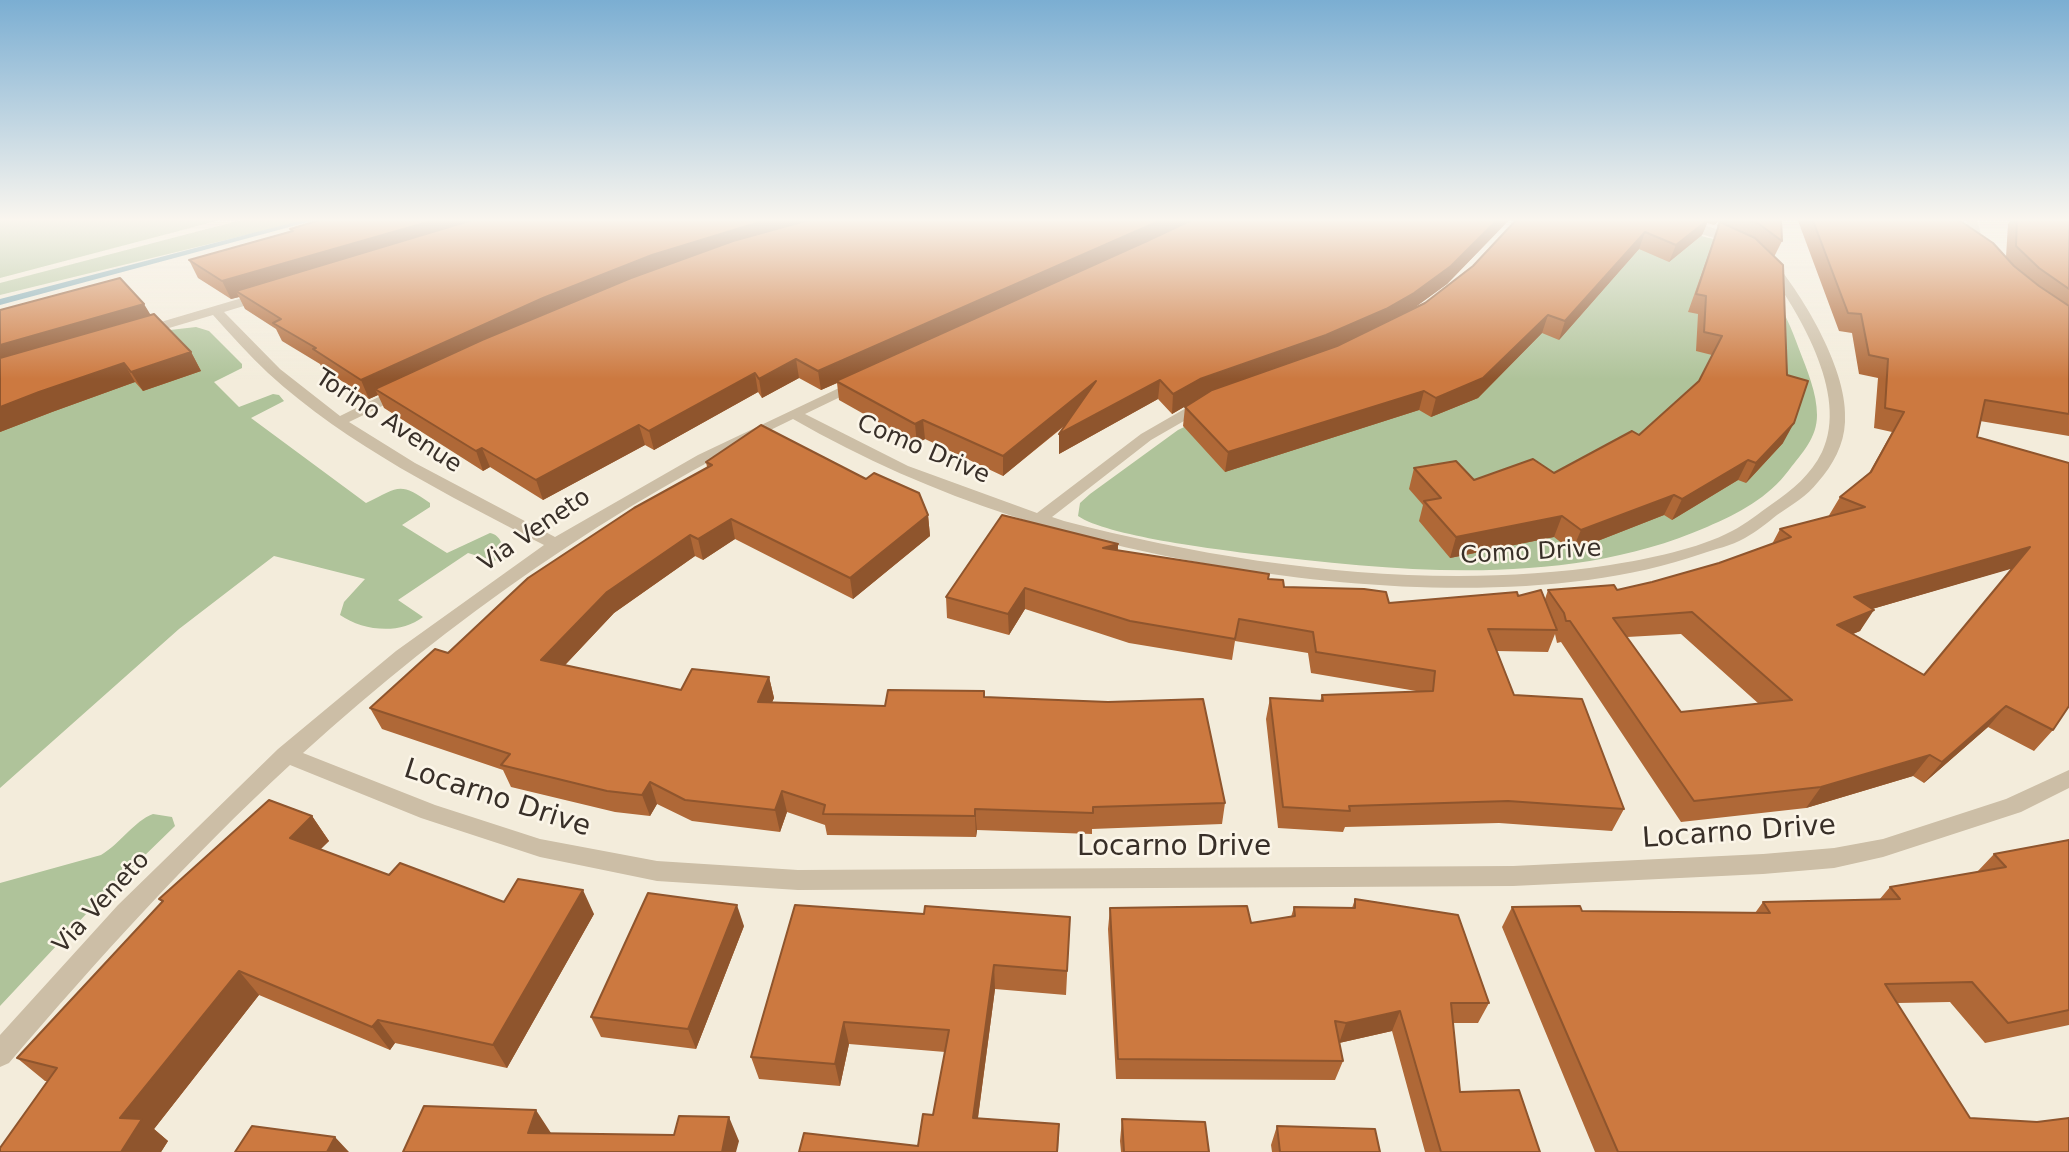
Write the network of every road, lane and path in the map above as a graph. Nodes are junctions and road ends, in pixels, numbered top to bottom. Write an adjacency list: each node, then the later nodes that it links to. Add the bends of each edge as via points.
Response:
1 (1774, 272): 10 (street, Como Drive, via 1786,284 1817,345 1838,409 1837,432 1829,455 1793,498 1763,522 1729,539 1664,560 1590,575 1449,581 1227,561)
2 (270, 294): 3 (street)
3 (216, 310): 4 (street); 9 (street, Torino Avenue, via 274,371)
4 (127, 337)
5 (880, 373): 8 (street, Via Veneto)
6 (419, 383): 9 (street)
7 (1215, 399): 10 (street, via 1154,431)
8 (793, 413): 10 (street, Como Drive, via 916,475); 11 (street, Via Veneto, via 659,482)
9 (338, 422): 11 (street, Torino Avenue, via 461,495)
10 (1039, 519)
11 (556, 544): 12 (street, Via Veneto, via 401,658)
12 (285, 755): 13 (street, Locarno Drive, via 429,812 540,848 657,871 798,880 1513,876 1763,864 1883,848 2013,806); 14 (street, Via Veneto, via 155,880)
13 (2069, 778)
14 (0, 1054)

